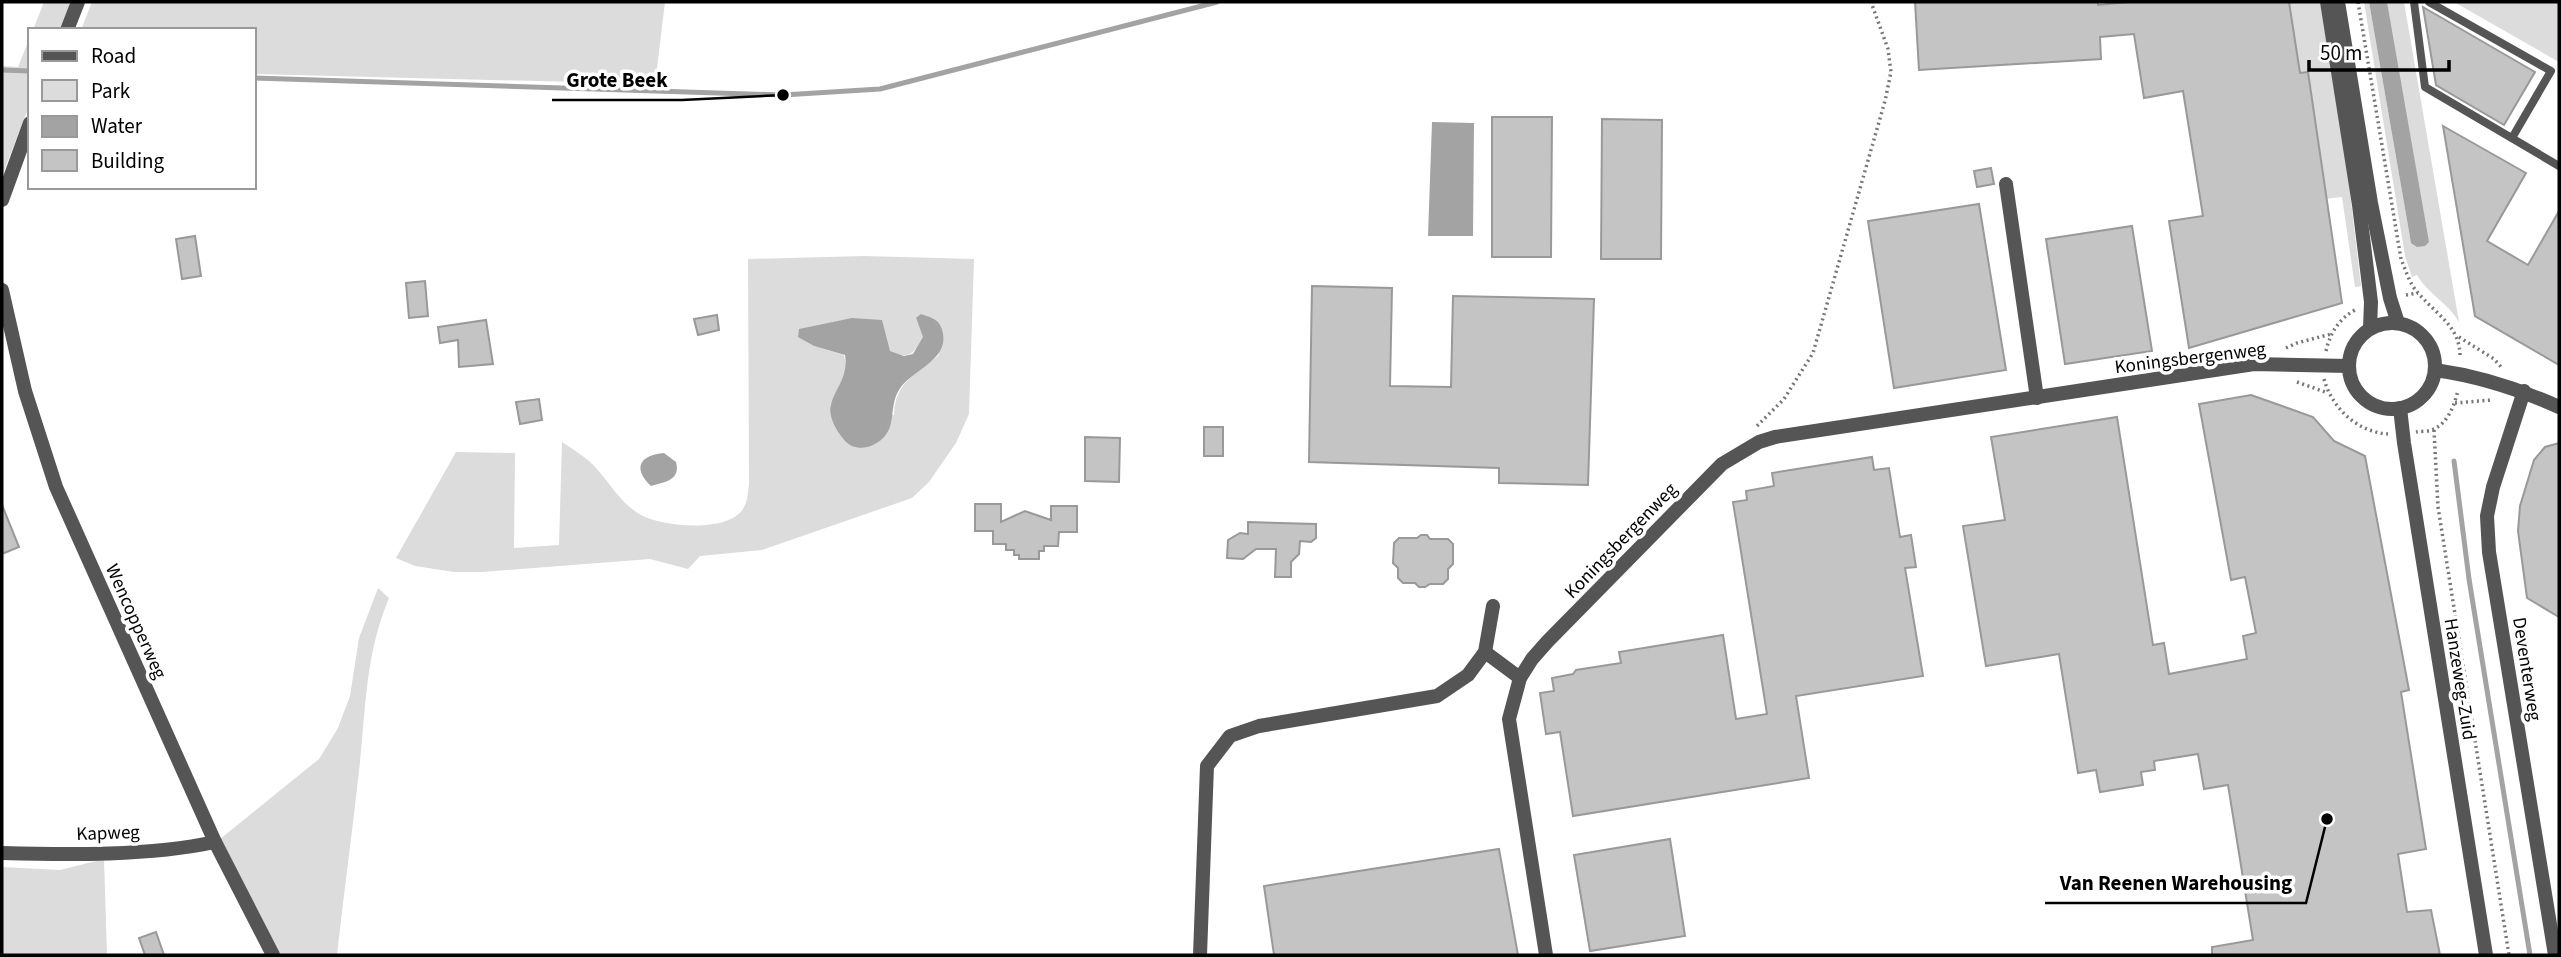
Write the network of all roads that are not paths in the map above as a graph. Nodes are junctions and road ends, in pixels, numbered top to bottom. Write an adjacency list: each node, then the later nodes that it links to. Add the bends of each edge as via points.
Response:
1 (78, 2): 6 (street)
2 (2327, 2): 14 (street, via 2359,205)
3 (2339, 2): 13 (street, via 2374,215)
4 (2414, 2): 8 (lane, via 2426,87)
5 (2429, 2): 8 (lane, via 2551,71)
6 (68, 28)
7 (28, 128): 11 (street)
8 (2512, 138): 9 (lane)
9 (2559, 166)
10 (2006, 184): 18 (street)
11 (2, 200)
12 (2, 290): 24 (street, Wencopperweg, via 25,391 56,486)
13 (2398, 323): 14 (street); 16 (street, via 2423,335 2431,346)
14 (2370, 328): 15 (street, via 2359,338)
15 (2349, 366): 18 (street, Koningsbergenweg, via 2255,364); 20 (street, via 2356,390 2365,399)
16 (2435, 370): 17 (street); 20 (street, via 2423,396)
17 (2524, 391): 19 (street); 30 (street, Deventerweg, via 2493,486 2488,540)
18 (2037, 398): 23 (street, Koningsbergenweg, via 1775,437 1750,446 1712,474 1547,642)
19 (2559, 407)
20 (2400, 408): 29 (street, Hanzeweg-Zuid)
21 (1493, 606): 22 (street)
22 (1485, 652): 23 (street); 27 (street, via 1468,675 1437,696 1259,726 1230,736 1207,766)
23 (1520, 678): 28 (street, Koningsbergenweg, via 1509,719)
24 (215, 842): 25 (street, Kapweg, via 182,849); 26 (street, Wencopperweg)
25 (2, 853)
26 (273, 955)
27 (1200, 955)
28 (1546, 955)
29 (2486, 955)
30 (2555, 955)

